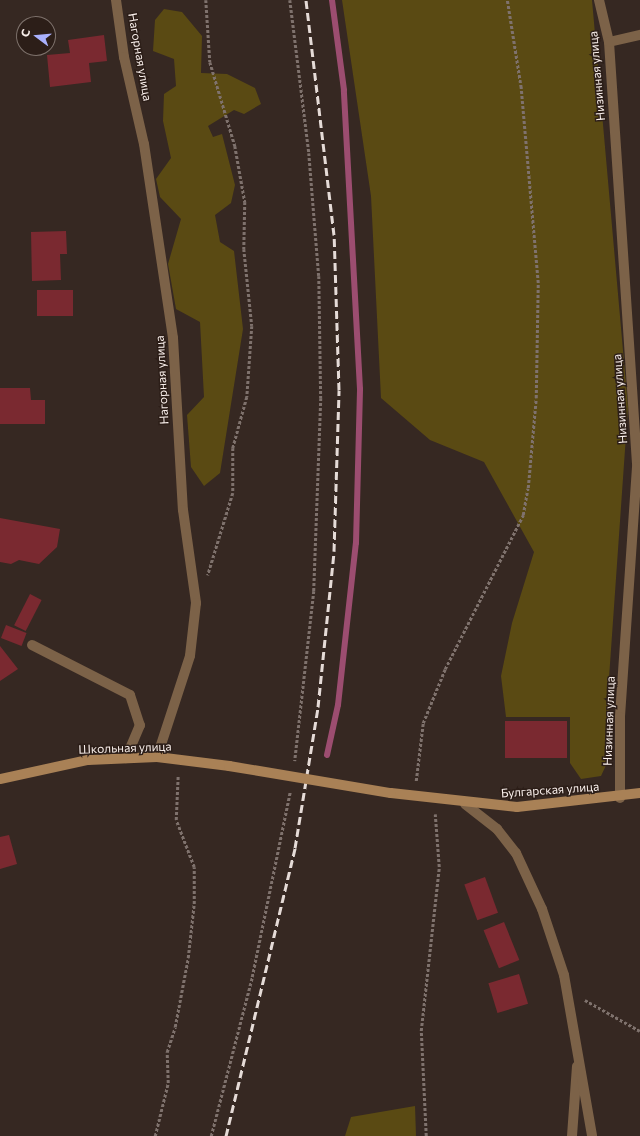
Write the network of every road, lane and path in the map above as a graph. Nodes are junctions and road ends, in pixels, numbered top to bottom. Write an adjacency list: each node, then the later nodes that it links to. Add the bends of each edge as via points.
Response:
1 (116, 0): 8 (street, Нагорная улица, via 124,57 144,144 173,338 184,510)
2 (206, 0): 8 (path, via 210,62 235,146 245,202 244,249 252,326 247,397 233,448 233,493 218,550)
3 (290, 0): 12 (path, via 309,153 319,276 321,398 314,590)
4 (507, 0): 18 (path, via 521,88 538,283 536,398 528,488 522,515 445,669 423,723)
5 (600, 0): 7 (street, Низинная улица)
6 (640, 34): 7 (street)
7 (610, 42): 20 (street, Низинная улица, via 637,468 620,717)
8 (196, 603): 10 (street, Нагорная улица, via 190,656)
9 (32, 645): 11 (street, via 130,695 140,725)
10 (157, 757): 11 (street, Школьная улица); 16 (street, Школьная улица, bridge)
11 (126, 758): 14 (street, Школьная улица, via 88,760)
12 (294, 768)
13 (178, 775): 25 (path, via 176,820 194,867 194,904 181,996 167,1052 168,1083)
14 (0, 779)
15 (292, 784): 26 (path, via 252,977)
16 (391, 793): 18 (street, Булгарская улица)
17 (640, 793): 20 (street, Булгарская улица)
18 (414, 796): 19 (street, Булгарская улица)
19 (430, 798): 21 (street, Булгарская улица); 27 (path, via 435,813 439,867 421,1031)
20 (620, 798): 21 (street, Булгарская улица, via 517,807)
21 (464, 804): 22 (street, via 497,829 516,853 542,909)
22 (567, 990): 23 (path); 24 (street)
23 (640, 1031)
24 (578, 1042): 28 (street); 29 (street)
25 (155, 1136)
26 (211, 1136)
27 (426, 1136)
28 (572, 1136)
29 (592, 1136)

